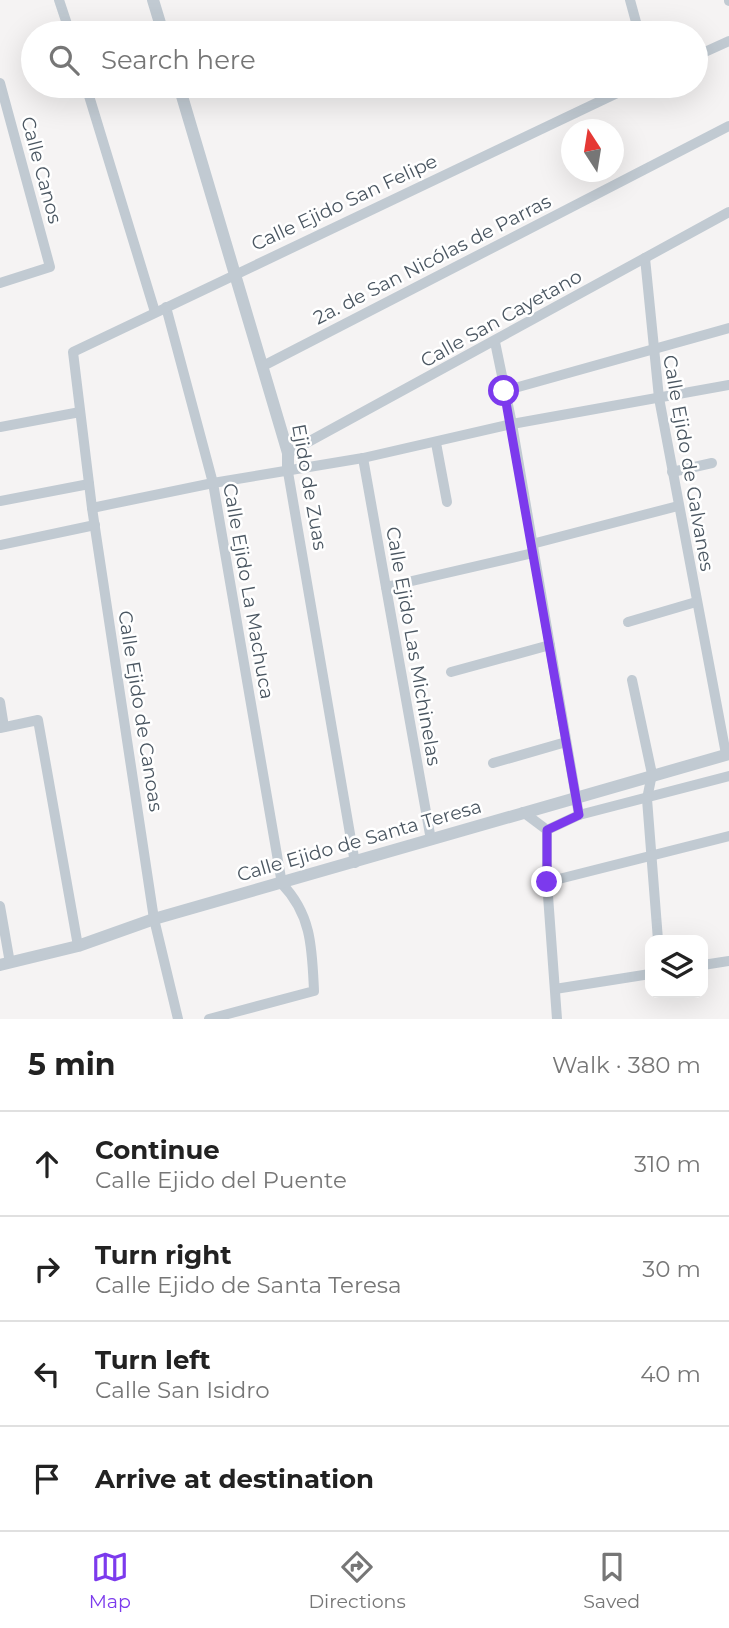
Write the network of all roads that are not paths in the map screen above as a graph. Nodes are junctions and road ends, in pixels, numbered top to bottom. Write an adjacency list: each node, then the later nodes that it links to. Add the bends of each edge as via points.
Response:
1 (59, 0): 4 (street)
2 (153, 0): 5 (street)
3 (631, 0): 6 (street)
4 (66, 21)
5 (159, 21)
6 (636, 21)
7 (729, 41): 8 (street)
8 (708, 51)
9 (0, 83): 17 (street, Calle Canos, via 50,267)
10 (90, 98): 19 (street)
11 (183, 98): 16 (street, Ejido de Zuas)
12 (607, 98): 16 (street, Calle Ejido San Felipe)
13 (729, 126): 24 (street, 2a. de San Nicólas de Parras)
14 (729, 212): 15 (street, Calle San Cayetano)
15 (645, 258): 21 (street, Calle San Cayetano); 22 (street, Calle Ejido de Galvanes)
16 (237, 273): 18 (street, Calle Ejido San Felipe); 24 (street, Ejido de Zuas)
17 (0, 283)
18 (166, 307): 19 (street, Calle Ejido San Felipe); 37 (street, Calle Ejido La Machuca)
19 (155, 312): 23 (street, Calle Ejido San Felipe)
20 (729, 328): 22 (street)
21 (495, 342): 26 (street); 32 (street, Calle San Cayetano)
22 (652, 349): 26 (street); 27 (street, Calle Ejido de Galvanes)
23 (73, 352): 28 (street, Calle Ejido de Canoas)
24 (263, 366): 32 (street, Ejido de Zuas)
25 (729, 385): 27 (street)
26 (504, 391): 29 (street)
27 (659, 398): 29 (street); 36 (street, Calle Ejido de Galvanes)
28 (80, 412): 30 (street); 38 (street, Calle Ejido de Canoas)
29 (512, 424): 31 (street); 45 (street)
30 (0, 427)
31 (436, 443): 33 (street); 40 (street)
32 (288, 453): 35 (street, Ejido de Zuas)
33 (363, 458): 35 (street); 46 (street, Calle Ejido Las Michinelas)
34 (712, 463): 36 (street)
35 (288, 472): 37 (street); 67 (street, Ejido de Zuas)
36 (672, 472): 41 (street, Calle Ejido de Galvanes)
37 (213, 483): 42 (street); 69 (street, Calle Ejido La Machuca)
38 (89, 484): 39 (street); 42 (street, Calle Ejido de Canoas)
39 (0, 501)
40 (447, 502)
41 (678, 506): 45 (street); 47 (street, Calle Ejido de Galvanes)
42 (92, 509): 43 (street, Calle Ejido de Canoas)
43 (95, 525): 44 (street); 71 (street, Calle Ejido de Canoas)
44 (0, 545)
45 (533, 549): 46 (street); 49 (street)
46 (386, 587): 65 (street, Calle Ejido Las Michinelas)
47 (696, 602): 48 (street); 55 (street, Calle Ejido de Galvanes)
48 (628, 622)
49 (550, 645): 50 (street); 54 (street)
50 (451, 672)
51 (632, 680): 57 (street)
52 (0, 702): 53 (street)
53 (2, 728): 73 (street, via 38,720)
54 (566, 742): 56 (street); 59 (street)
55 (728, 754): 57 (street, Calle Ejido de Santa Teresa)
56 (493, 763)
57 (652, 774): 59 (street, Calle Ejido de Santa Teresa); 60 (street)
58 (729, 776): 60 (street)
59 (577, 796): 61 (street, Calle Ejido de Santa Teresa); 62 (street)
60 (647, 799): 62 (street); 66 (street)
61 (523, 812): 63 (street); 65 (street, Calle Ejido de Santa Teresa)
62 (579, 815): 63 (street)
63 (547, 830): 68 (street)
64 (729, 836): 66 (street)
65 (431, 840): 67 (street, Calle Ejido de Santa Teresa)
66 (651, 855): 68 (street); 72 (street)
67 (355, 863): 69 (street, Calle Ejido de Santa Teresa)
68 (547, 882): 78 (street)
69 (282, 884): 71 (street, Calle Ejido de Santa Teresa); 80 (street, via 298,901 311,944 314,990)
70 (0, 906): 75 (street)
71 (154, 919): 73 (street, Calle Ejido de Santa Teresa); 79 (street, Calle Ejido de Canoas)
72 (658, 935)
73 (78, 946): 75 (street, Calle Ejido de Santa Teresa)
74 (729, 961): 76 (street)
75 (5, 964)
76 (708, 964)
77 (645, 975): 78 (street)
78 (555, 989): 81 (street)
79 (178, 1019)
80 (209, 1019)
81 (556, 1019)

